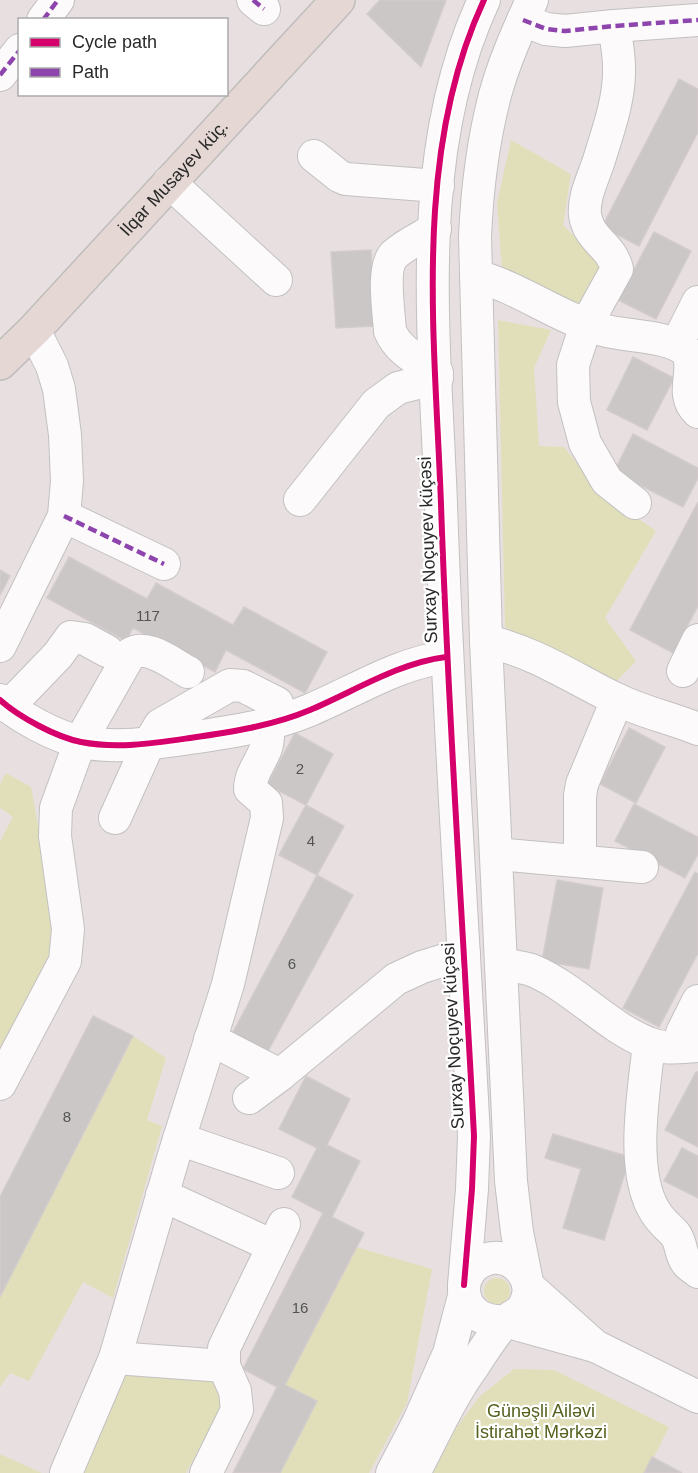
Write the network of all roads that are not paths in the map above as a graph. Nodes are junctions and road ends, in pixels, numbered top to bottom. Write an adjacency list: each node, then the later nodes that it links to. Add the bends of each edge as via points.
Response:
1 (58, 0): 5 (street)
2 (338, 0): 11 (main road, İlqar Musayev küç.)
3 (484, 0): 12 (street, Surxay Noçuyev küçəsi, via 453,87 442,133)
4 (527, 10): 7 (street, via 546,29); 14 (street, via 495,95 485,143 477,203)
5 (44, 18)
6 (698, 20): 7 (street)
7 (614, 26): 17 (street, via 619,68 615,103 585,213 591,233 609,250 617,268)
8 (18, 52): 9 (street)
9 (0, 75)
10 (314, 156): 12 (street, via 346,179)
11 (169, 182): 15 (street); 18 (main road, İlqar Musayev küç.)
12 (438, 186): 13 (street, Surxay Noçuyev küçəsi)
13 (435, 229): 21 (street, Surxay Noçuyev küçəsi); 21 (street, via 394,255 387,274 390,331 394,340)
14 (476, 276): 17 (street, via 514,289); 28 (street)
15 (276, 280)
16 (698, 302): 19 (street)
17 (586, 325): 19 (street); 24 (street, via 573,365 574,402 585,443 607,481)
18 (34, 330): 20 (main road, İlqar Musayev küç.); 25 (street, via 59,389 67,481)
19 (677, 344): 22 (street, via 693,364 689,398)
20 (0, 363)
21 (437, 375): 23 (street, via 398,388 376,404); 31 (street, Surxay Noçuyev küçəsi)
22 (698, 412)
23 (300, 500)
24 (635, 503)
25 (64, 516): 26 (street); 29 (street)
26 (164, 564)
27 (698, 640): 32 (street)
28 (486, 641): 34 (street, via 539,658); 41 (street)
29 (0, 646)
30 (107, 651): 35 (street, via 85,639 71,638 58,655)
31 (446, 657): 36 (street, via 402,668 309,710); 44 (street, Surxay Noçuyev küçəsi)
32 (683, 671)
33 (188, 672): 38 (street, via 146,650 136,650 130,654)
34 (617, 700): 37 (street); 42 (street, via 582,784)
35 (4, 703): 38 (street)
36 (273, 714): 39 (street, via 234,732); 39 (street, via 243,686 230,685 160,725); 47 (street, via 265,749 250,781 250,789 266,803 267,818 228,984)
37 (698, 729)
38 (80, 742): 39 (street); 51 (street, via 56,808 55,836 68,929 65,961)
39 (148, 745): 40 (street)
40 (115, 818)
41 (497, 854): 42 (street); 45 (street)
42 (580, 861): 43 (street)
43 (642, 867)
44 (464, 954): 50 (street, via 396,979); 58 (street, Surxay Noçuyev küçəsi, via 474,1136)
45 (502, 965): 48 (street, via 531,969); 57 (street, via 511,1181)
46 (698, 1001): 49 (street, via 682,1033)
47 (210, 1039): 50 (street); 53 (street)
48 (649, 1044): 49 (street); 56 (street, via 640,1149 644,1181 655,1212 675,1234 686,1263)
49 (689, 1047)
50 (280, 1075): 52 (street)
51 (0, 1084)
52 (249, 1098)
53 (179, 1139): 54 (street); 55 (street)
54 (278, 1173)
55 (162, 1195): 61 (street); 62 (street, via 279,1235 224,1348)
56 (698, 1272)
57 (527, 1282): 58 (street, via 512,1262 492,1258 474,1268); 59 (street, via 528,1299 523,1309); 60 (street)
58 (464, 1291): 59 (street, via 475,1314 483,1320); 66 (street, Surxay Noçuyev küçəsi, via 449,1353)
59 (505, 1322): 60 (street); 67 (street, via 471,1368)
60 (595, 1346): 63 (street)
61 (115, 1358): 62 (street); 64 (street)
62 (224, 1366): 65 (street, via 235,1391 237,1410)
63 (698, 1397)
64 (66, 1473)
65 (206, 1473)
66 (392, 1473)
67 (414, 1473)

